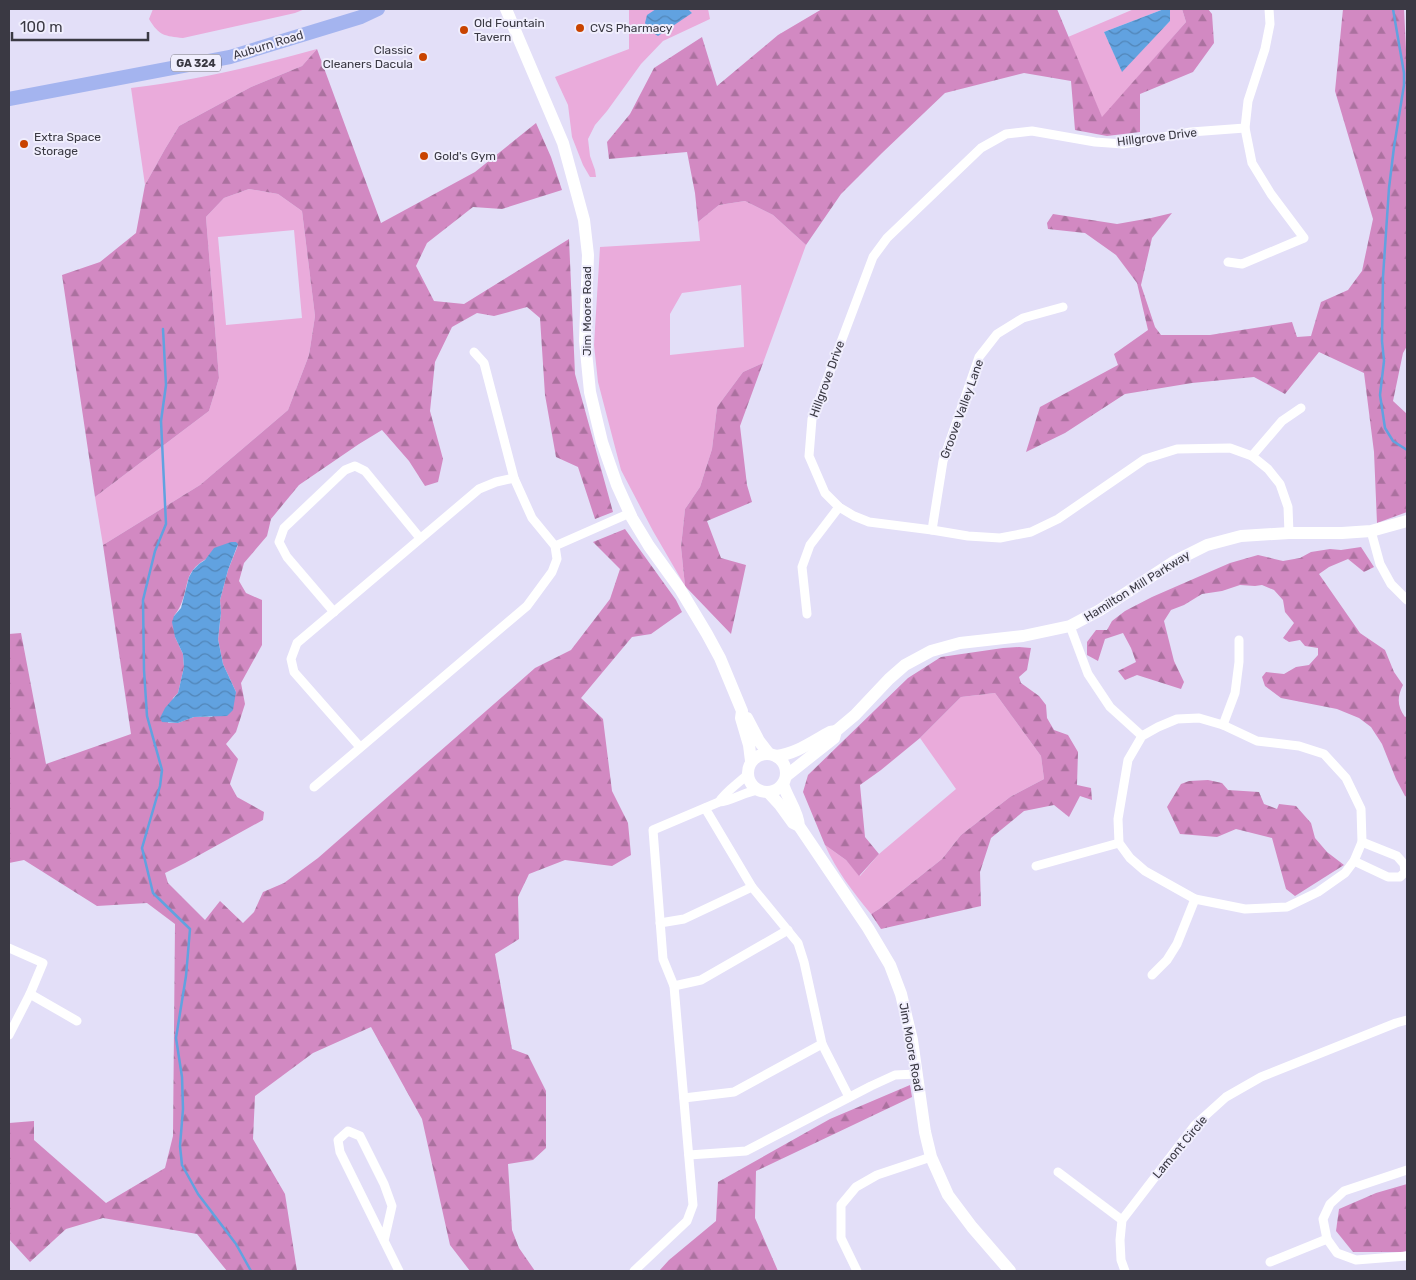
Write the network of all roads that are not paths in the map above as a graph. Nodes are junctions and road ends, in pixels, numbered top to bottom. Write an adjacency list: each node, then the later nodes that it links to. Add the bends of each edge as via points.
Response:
1 (378, 9): 4 (main road, Auburn Road / GA 324, via 230,57)
2 (506, 9): 13 (street, Jim Moore Road, via 563,143 584,220 588,256 585,340 590,392 602,442)
3 (1268, 9): 5 (street, via 1270,24 1248,102)
4 (9, 99)
5 (1245, 128): 6 (street, via 1252,163 1304,238 1242,264); 12 (street, Hillgrove Drive, via 1192,132 1123,144 1032,131 1006,134 981,148 887,238 873,257 812,419 809,456 825,493)
6 (1228, 262)
7 (1063, 307): 15 (street, Groove Valley Lane, via 1023,318 997,334 979,357 943,461)
8 (474, 352): 11 (street, via 484,362)
9 (1301, 408): 10 (street, via 1282,421)
10 (1252, 456): 15 (street, Hillgrove Drive, via 1230,448 1206,448 1177,449 1144,459 1058,519 1031,532 1000,538); 17 (street, Hillgrove Drive, via 1280,484 1288,508)
11 (514, 478): 18 (street, via 479,489); 19 (street, via 532,518)
12 (839, 507): 15 (street, Hillgrove Drive, via 869,522); 22 (street, via 810,545 802,567)
13 (630, 513): 19 (street); 25 (street, Jim Moore Road, via 707,634)
14 (1407, 520): 16 (street, Hamilton Mill Parkway)
15 (932, 530)
16 (1371, 531): 17 (street, Hamilton Mill Parkway); 20 (street, via 1380,564 1391,584)
17 (1289, 533): 23 (street, Hamilton Mill Parkway, via 1241,536 1207,545 1175,561)
18 (420, 538): 21 (street); 21 (street, via 365,471 355,466 345,470 284,528 280,542 287,557)
19 (555, 546): 29 (street, via 558,559 552,572 527,606)
20 (1407, 600)
21 (334, 612): 29 (street, via 296,643 290,659 294,672)
22 (807, 614)
23 (1070, 626): 27 (street, Hamilton Mill Parkway, via 931,651 894,674); 28 (street, via 1088,674 1110,707)
24 (1239, 640): 26 (street, via 1235,693)
25 (742, 711): 30 (street, Jim Moore Road, via 759,741); 31 (street, Jim Moore Road)
26 (1223, 725): 28 (street, via 1199,718 1177,719); 39 (street, via 1257,741 1298,746 1324,754 1346,778 1361,809)
27 (836, 731): 30 (street, Hamilton Mill Parkway, via 786,755); 33 (street, Hamilton Mill Parkway, via 834,738)
28 (1142, 736): 40 (street, via 1128,760 1118,819)
29 (360, 747): 34 (street)
30 (773, 755): 31 (street, via 759,755); 33 (street, via 785,764)
31 (751, 761): 32 (street)
32 (748, 774): 35 (street, via 750,781); 36 (street)
33 (785, 780): 35 (street, via 779,788); 38 (street, Jim Moore Road, via 785,792)
34 (314, 787)
35 (763, 791): 36 (street, via 740,794); 38 (street, Jim Moore Road, via 780,805 792,823)
36 (718, 802): 37 (street)
37 (705, 808): 43 (street); 45 (street, via 653,830)
38 (799, 826): 55 (street, Jim Moore Road, via 890,965 901,994)
39 (1362, 842): 41 (street); 41 (street, via 1396,856 1404,864 1405,872 1400,877 1388,877)
40 (1119, 843): 42 (street); 44 (street, via 1145,872)
41 (1354, 861): 44 (street, via 1345,873 1318,892 1287,907 1245,909)
42 (1036, 866)
43 (752, 887): 45 (street, via 684,919); 46 (street)
44 (1195, 899): 48 (street, via 1178,944)
45 (660, 923): 49 (street, via 663,959)
46 (788, 930): 49 (street, via 701,980); 54 (street, via 798,943 804,962)
47 (9, 948): 50 (street, via 43,963)
48 (1152, 975)
49 (674, 986): 57 (street)
50 (30, 994): 52 (street); 53 (street)
51 (1407, 1020): 62 (street, Lamont Circle, via 1261,1077 1226,1097 1195,1126)
52 (77, 1021)
53 (9, 1035)
54 (822, 1044): 56 (street); 57 (street, via 734,1092)
55 (917, 1074): 56 (street, via 895,1075); 59 (street, Jim Moore Road)
56 (849, 1097): 58 (street, via 746,1151)
57 (684, 1098): 58 (street)
58 (689, 1155): 68 (street, via 694,1205 687,1221)
59 (931, 1157): 69 (street, via 877,1175 856,1187 841,1205 841,1238); 70 (street, Jim Moore Road, via 948,1195)
60 (1407, 1170): 63 (street, via 1344,1191 1330,1204 1323,1219)
61 (1058, 1172): 62 (street)
62 (1122, 1220): 71 (street, via 1121,1260)
63 (1327, 1239): 65 (street, via 1337,1253 1356,1260); 66 (street)
64 (384, 1241): 64 (street, via 392,1206 360,1136 348,1131 338,1140 340,1152); 67 (street)
65 (1407, 1256)
66 (1270, 1262)
67 (399, 1271)
68 (634, 1271)
69 (857, 1271)
70 (1010, 1271)
71 (1125, 1271)

